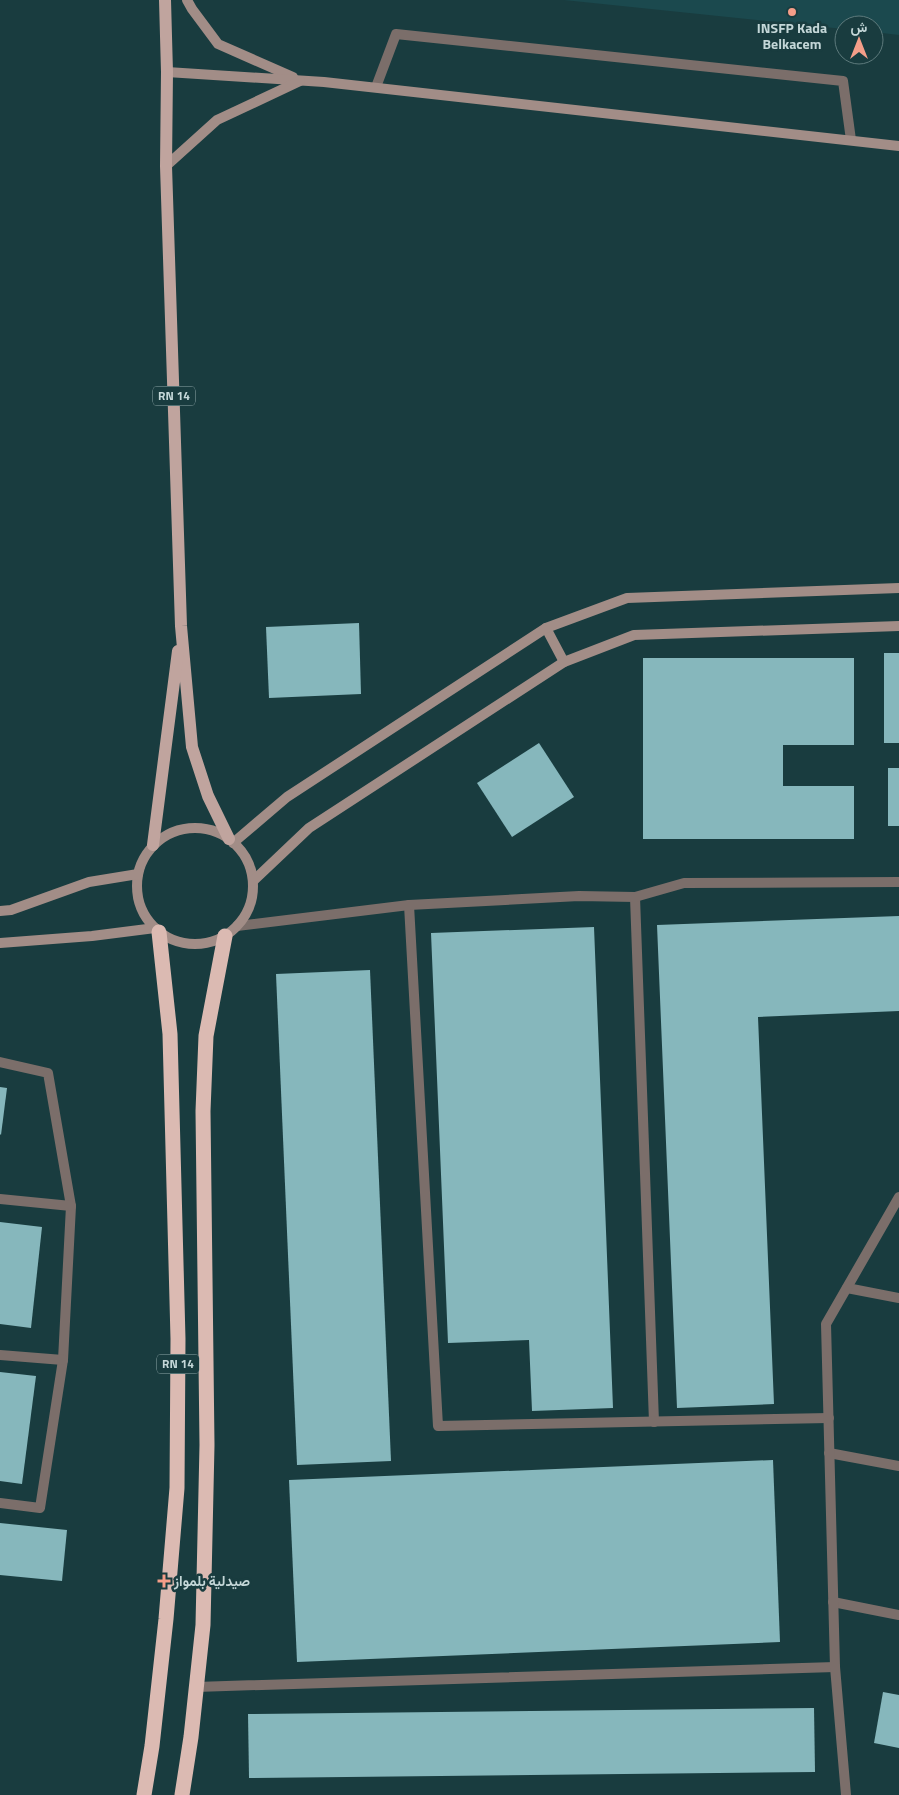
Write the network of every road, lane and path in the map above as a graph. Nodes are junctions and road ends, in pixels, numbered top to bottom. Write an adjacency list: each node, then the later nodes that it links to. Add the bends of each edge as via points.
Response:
1 (165, 0): 3 (main road, RN 14)
2 (187, 0): 4 (street, via 218,44)
3 (167, 72): 4 (street); 8 (main road, RN 14)
4 (301, 80): 5 (street); 8 (street, via 217,120)
5 (376, 87): 6 (street); 6 (street, via 396,34 843,80)
6 (852, 140): 7 (street)
7 (899, 146)
8 (166, 166): 10 (main road, RN 14)
9 (899, 588): 12 (street, via 626,598)
10 (182, 626): 14 (main road, RN 14, via 192,747 208,796); 15 (main road, RN 14)
11 (899, 626): 13 (street, via 634,635)
12 (546, 628): 13 (street); 14 (street, via 287,797)
13 (564, 662): 17 (street, via 309,828)
14 (231, 841): 15 (street, via 214,832 198,829 182,830); 17 (street, via 249,865)
15 (153, 845): 16 (street)
16 (138, 874): 21 (street, via 88,882); 23 (street, via 136,890 140,906)
17 (253, 881): 22 (street, via 247,913)
18 (899, 882): 19 (street, via 684,883)
19 (635, 897): 20 (street, via 580,896); 35 (street)
20 (409, 905): 22 (street); 35 (street, via 438,1426)
21 (0, 911)
22 (237, 926): 24 (street)
23 (157, 930): 24 (street, via 174,941 191,944 208,943); 25 (street); 43 (highway, RN 14, via 170,1034 178,1338 177,1488 165,1628)
24 (224, 936): 42 (highway, RN 14, via 206,1036 203,1111 207,1445 203,1625)
25 (0, 943)
26 (0, 1062): 29 (street, via 48,1073)
27 (899, 1197): 30 (street)
28 (0, 1199): 29 (street)
29 (71, 1206): 33 (street)
30 (847, 1288): 31 (street); 34 (street, via 826,1324)
31 (899, 1298)
32 (0, 1354): 33 (street)
33 (63, 1360): 38 (street, via 40,1508)
34 (828, 1418): 35 (street); 36 (street)
35 (654, 1422)
36 (829, 1453): 37 (street); 39 (street)
37 (899, 1466)
38 (0, 1504)
39 (833, 1602): 40 (street); 41 (street)
40 (899, 1614)
41 (835, 1667): 42 (street); 45 (street)
42 (196, 1687): 44 (highway, RN 14)
43 (144, 1795)
44 (182, 1795)
45 (846, 1795)

